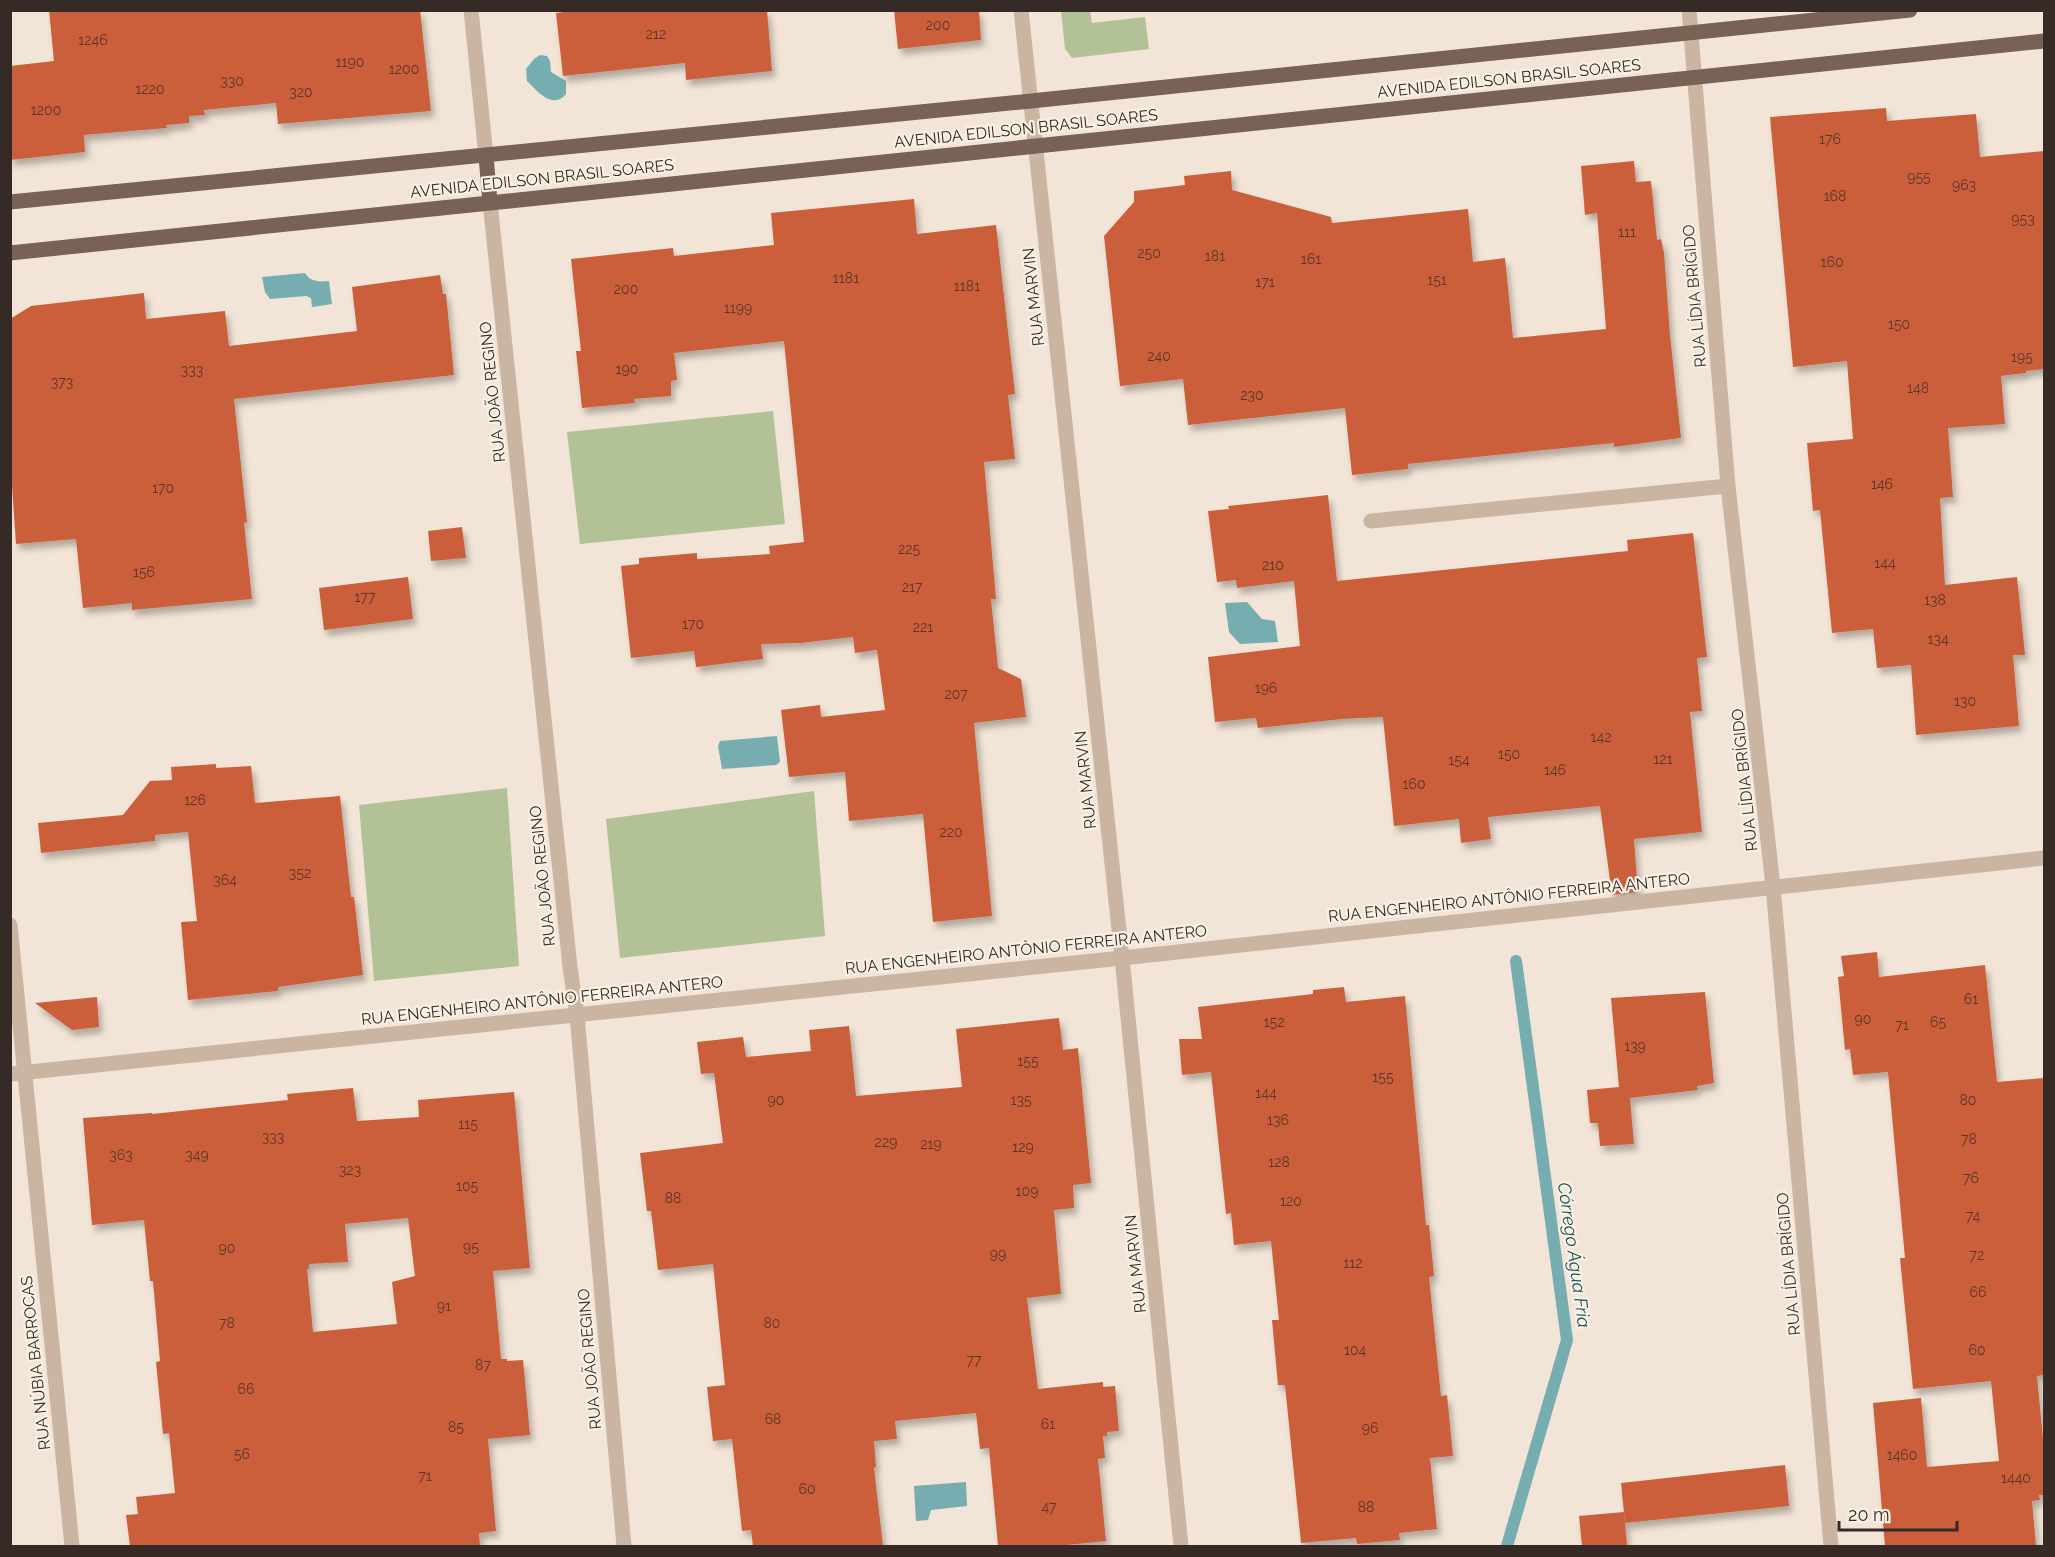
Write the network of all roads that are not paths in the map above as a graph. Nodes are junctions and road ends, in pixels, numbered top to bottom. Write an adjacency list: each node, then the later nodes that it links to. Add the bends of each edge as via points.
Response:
1 (471, 10): 10 (street)
2 (1021, 10): 8 (street, RUA MARVIN)
3 (1689, 10): 5 (street, RUA LÍDIA BRÍGIDO)
4 (1910, 10): 5 (main road, AVENIDA EDILSON BRASIL SOARES)
5 (1691, 33): 7 (street, RUA LÍDIA BRÍGIDO); 8 (main road, AVENIDA EDILSON BRASIL SOARES)
6 (2044, 41): 7 (main road, AVENIDA EDILSON BRASIL SOARES)
7 (1694, 77): 9 (main road, AVENIDA EDILSON BRASIL SOARES); 14 (street, RUA LÍDIA BRÍGIDO)
8 (1031, 101): 9 (street, RUA MARVIN); 10 (main road, AVENIDA EDILSON BRASIL SOARES)
9 (1035, 145): 12 (main road, AVENIDA EDILSON BRASIL SOARES); 19 (street, RUA MARVIN)
10 (486, 156): 11 (main road, AVENIDA EDILSON BRASIL SOARES); 12 (main road)
11 (10, 202)
12 (490, 202): 13 (main road, AVENIDA EDILSON BRASIL SOARES); 20 (street, RUA JOÃO REGINO)
13 (10, 253)
14 (1728, 486): 15 (street); 17 (street, RUA LÍDIA BRÍGIDO)
15 (1371, 521)
16 (2044, 858): 17 (street, RUA ENGENHEIRO ANTÔNIO FERREIRA ANTERO)
17 (1773, 886): 19 (street, RUA ENGENHEIRO ANTÔNIO FERREIRA ANTERO); 25 (street, RUA LÍDIA BRÍGIDO)
18 (10, 925): 21 (street, RUA NÚBIA BARROCAS)
19 (1122, 958): 20 (street, RUA ENGENHEIRO ANTÔNIO FERREIRA ANTERO); 24 (street, RUA MARVIN)
20 (577, 1015): 21 (street, RUA ENGENHEIRO ANTÔNIO FERREIRA ANTERO); 23 (street, RUA JOÃO REGINO)
21 (18, 1073): 22 (street, RUA NÚBIA BARROCAS)
22 (72, 1546)
23 (624, 1546)
24 (1181, 1546)
25 (1831, 1546)

